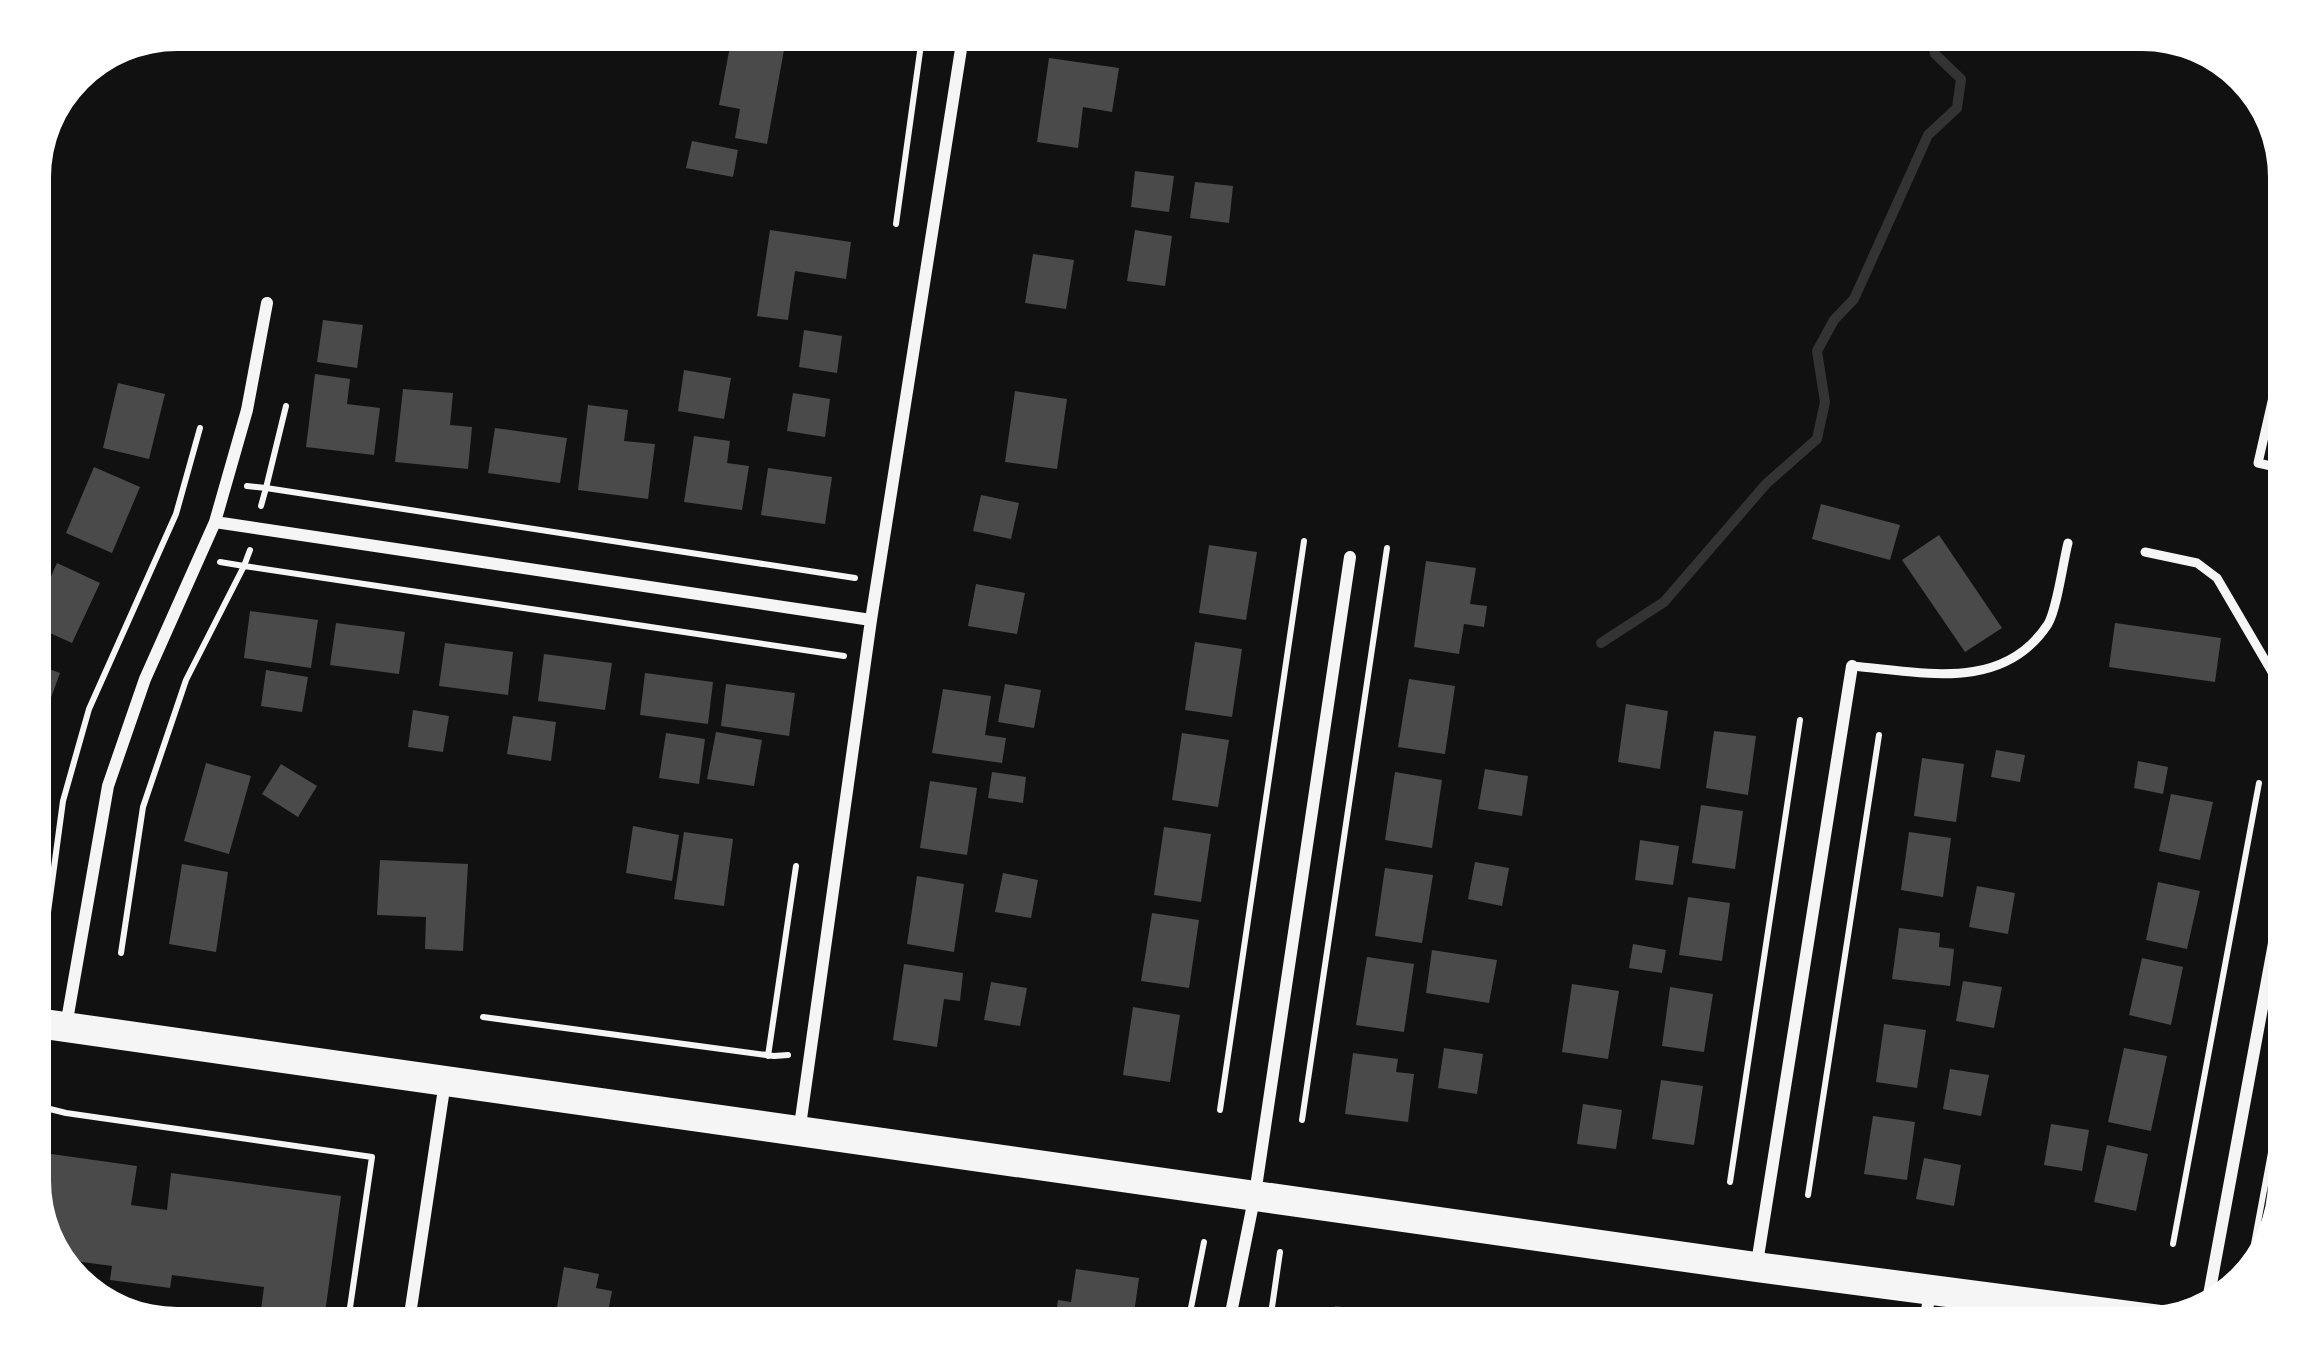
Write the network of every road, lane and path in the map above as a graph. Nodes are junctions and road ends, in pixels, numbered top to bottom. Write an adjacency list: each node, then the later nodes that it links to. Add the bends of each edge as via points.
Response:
1 (920, 51): 3 (path)
2 (961, 51): 18 (street)
3 (896, 224)
4 (268, 302): 9 (street)
5 (286, 406): 18 (path, via 266,488)
6 (2268, 419): 8 (lane, via 2258,463)
7 (200, 428): 27 (path, via 176,514 88,709 63,801)
8 (2268, 465)
9 (215, 522): 16 (street); 19 (street)
10 (1304, 541): 37 (path)
11 (2068, 543): 22 (lane, via 2050,621 2018,656 1973,674)
12 (1387, 548): 38 (path)
13 (250, 549): 17 (path)
14 (2145, 551): 21 (lane, via 2198,563 2217,578)
15 (1350, 556): 42 (street)
16 (199, 558): 17 (path); 32 (street, via 108,787)
17 (244, 566): 20 (path); 28 (path, via 186,680 143,807)
18 (878, 581): 19 (street)
19 (871, 620): 20 (street)
20 (866, 659): 33 (street)
21 (2268, 665)
22 (1852, 666): 48 (street)
23 (1799, 720): 41 (path)
24 (1879, 735): 43 (path)
25 (2259, 783): 46 (path)
26 (796, 866): 34 (path)
27 (51, 894)
28 (121, 953)
29 (2268, 976): 49 (street)
30 (482, 1017): 34 (path)
31 (51, 1025): 32 (main road)
32 (66, 1027): 35 (main road)
33 (810, 1054): 34 (path); 39 (street)
34 (768, 1055)
35 (446, 1081): 39 (main road); 52 (street)
36 (51, 1109): 51 (path, via 372,1156)
37 (1220, 1110)
38 (1302, 1120)
39 (799, 1133): 42 (main road)
40 (2268, 1169): 44 (path)
41 (1730, 1182)
42 (1255, 1194): 48 (main road); 54 (street)
43 (1808, 1196)
44 (2256, 1233)
45 (1204, 1242): 53 (path)
46 (2173, 1244)
47 (1280, 1252): 55 (path)
48 (1756, 1267): 50 (main road)
49 (2211, 1286)
50 (1930, 1291): 56 (street); 57 (main road)
51 (350, 1307)
52 (411, 1307)
53 (1191, 1307)
54 (1232, 1307)
55 (1272, 1307)
56 (1927, 1307)
57 (2057, 1307)

